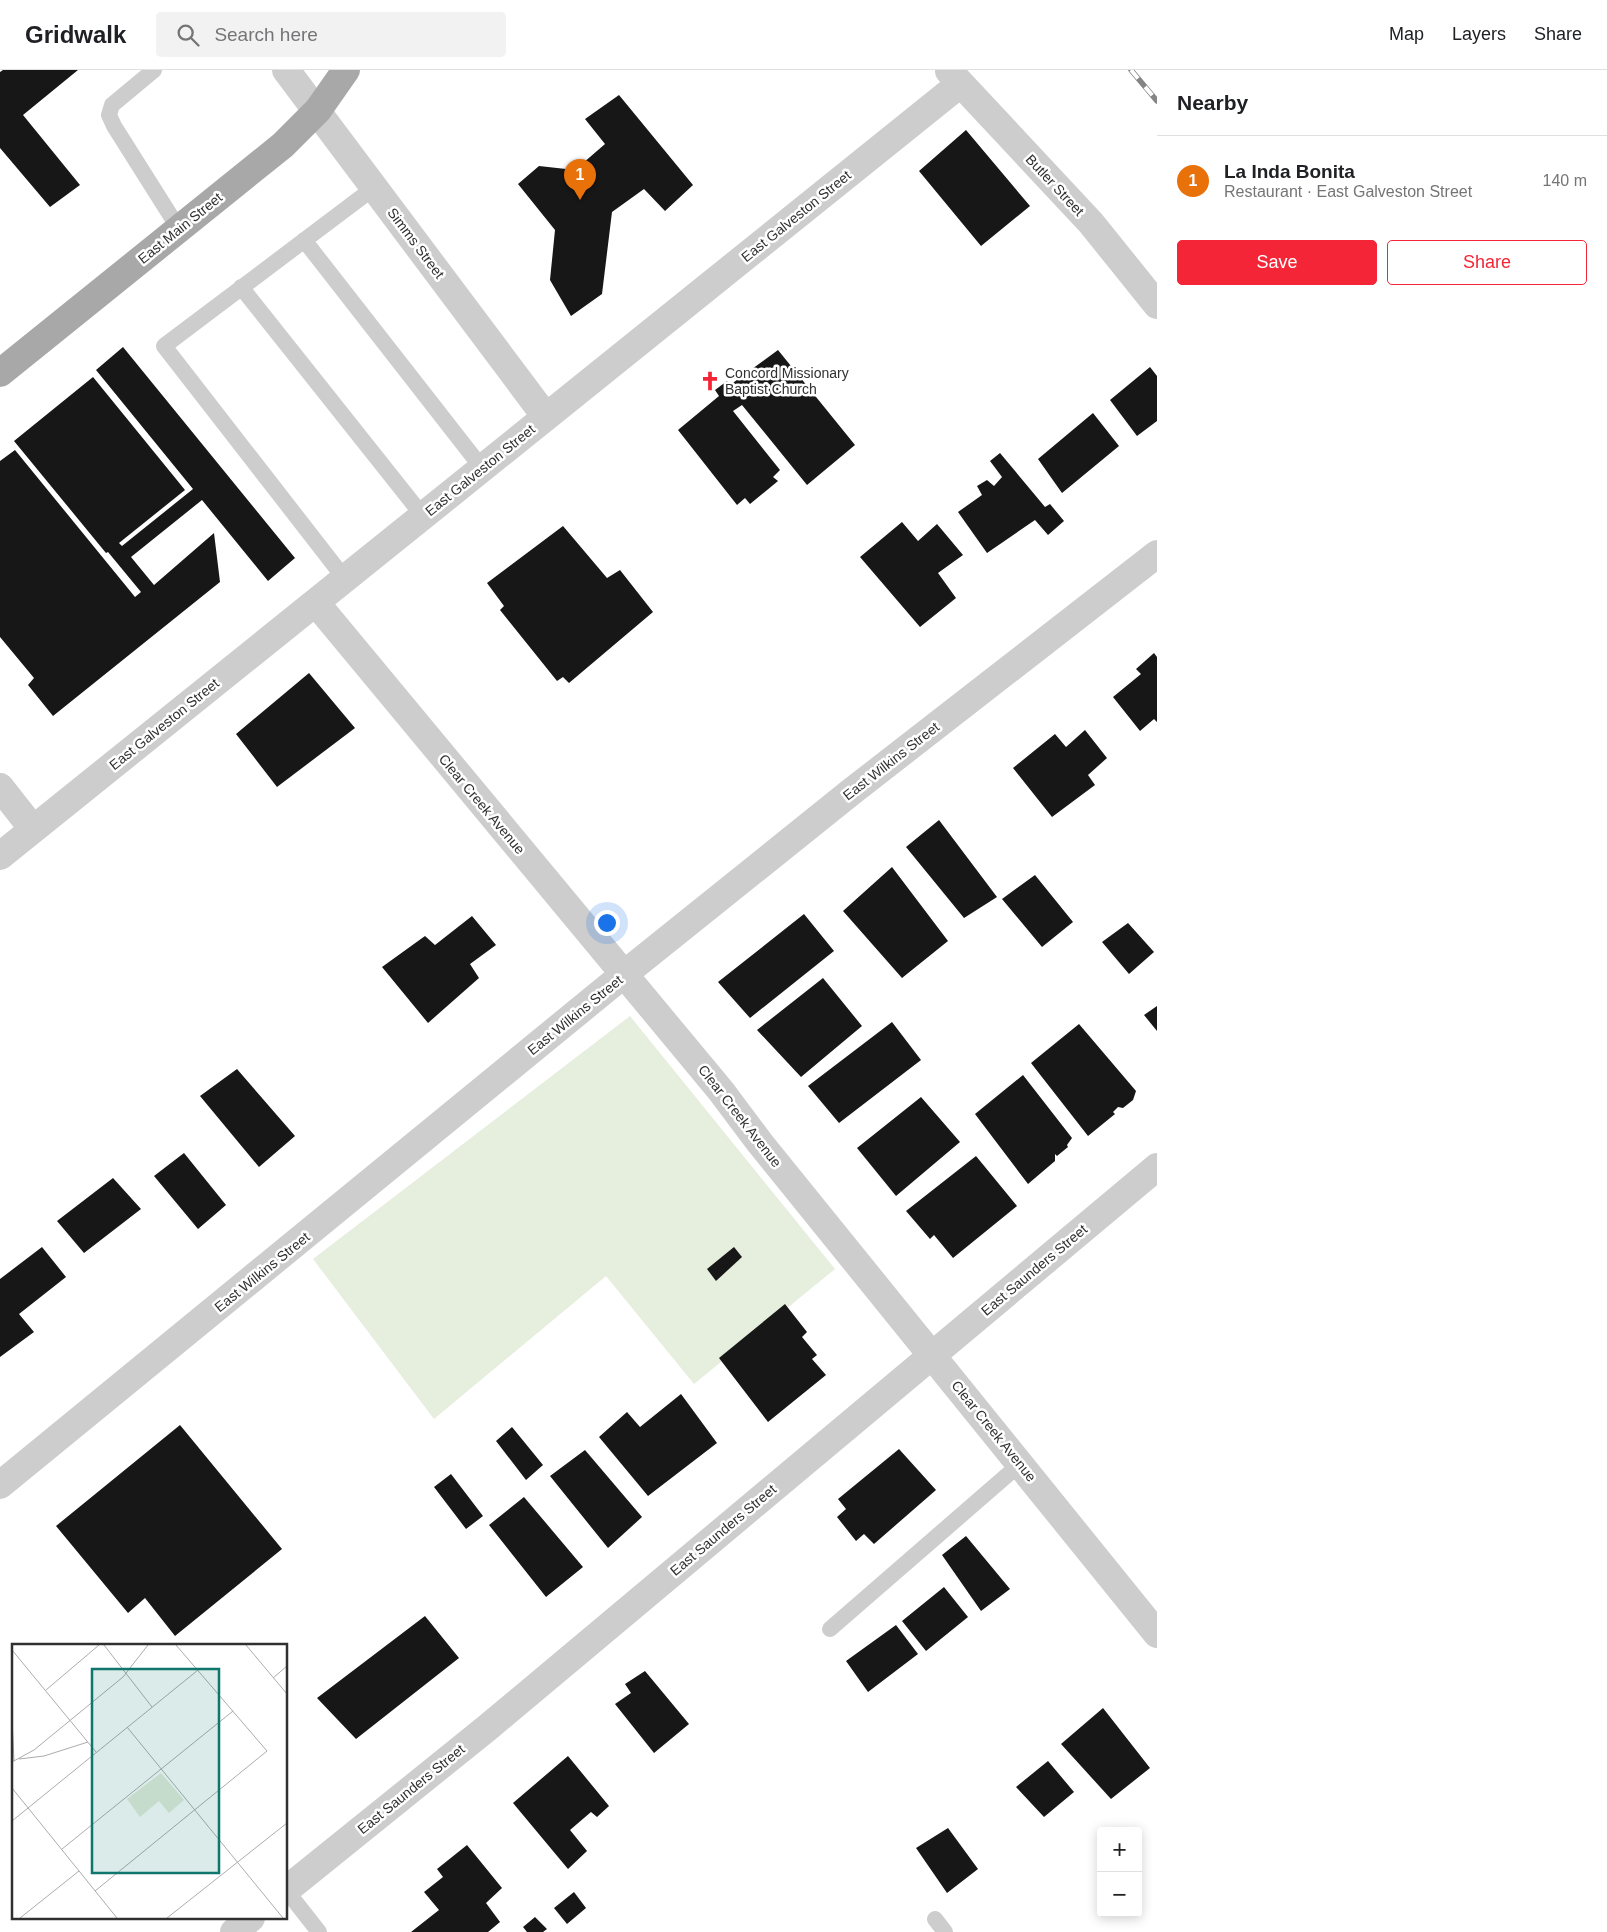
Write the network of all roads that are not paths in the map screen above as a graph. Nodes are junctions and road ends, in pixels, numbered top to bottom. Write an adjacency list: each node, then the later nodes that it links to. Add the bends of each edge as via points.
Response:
1 (154, 70): 7 (lane, via 112,105 109,115)
2 (286, 70): 5 (street, Simms Street)
3 (346, 70): 5 (main road, East Main Street)
4 (954, 77): 10 (street, Butler Street, via 1091,223); 12 (street, East Galveston Street)
5 (318, 110): 6 (street, Simms Street); 7 (main road, East Main Street, via 283,145)
6 (375, 187): 8 (lane); 12 (street, Simms Street)
7 (179, 229): 11 (main road, East Main Street)
8 (304, 240): 9 (lane); 13 (lane)
9 (242, 287): 14 (lane); 16 (lane, via 164,346)
10 (1157, 305)
11 (0, 373)
12 (546, 417): 13 (street, East Galveston Street)
13 (482, 468): 14 (street, East Galveston Street)
14 (423, 516): 16 (street, East Galveston Street)
15 (1157, 554): 21 (street, East Wilkins Street, via 851,792)
16 (345, 579): 17 (street, East Galveston Street)
17 (316, 603): 19 (street, East Galveston Street); 21 (street, Clear Creek Avenue)
18 (0, 787): 19 (street)
19 (33, 829): 20 (street, East Galveston Street)
20 (0, 856)
21 (623, 975): 23 (street, Clear Creek Avenue, via 721,1091); 25 (street, East Wilkins Street)
22 (1157, 1167): 23 (street, East Saunders Street)
23 (932, 1355): 24 (street, Clear Creek Avenue); 28 (street, East Saunders Street, via 487,1728)
24 (1020, 1464): 26 (lane); 27 (street, Clear Creek Avenue)
25 (0, 1485)
26 (830, 1629)
27 (1157, 1634)
28 (288, 1888)
29 (288, 1893): 32 (lane)
30 (249, 1920): 31 (street)
31 (234, 1932)
32 (319, 1932)

